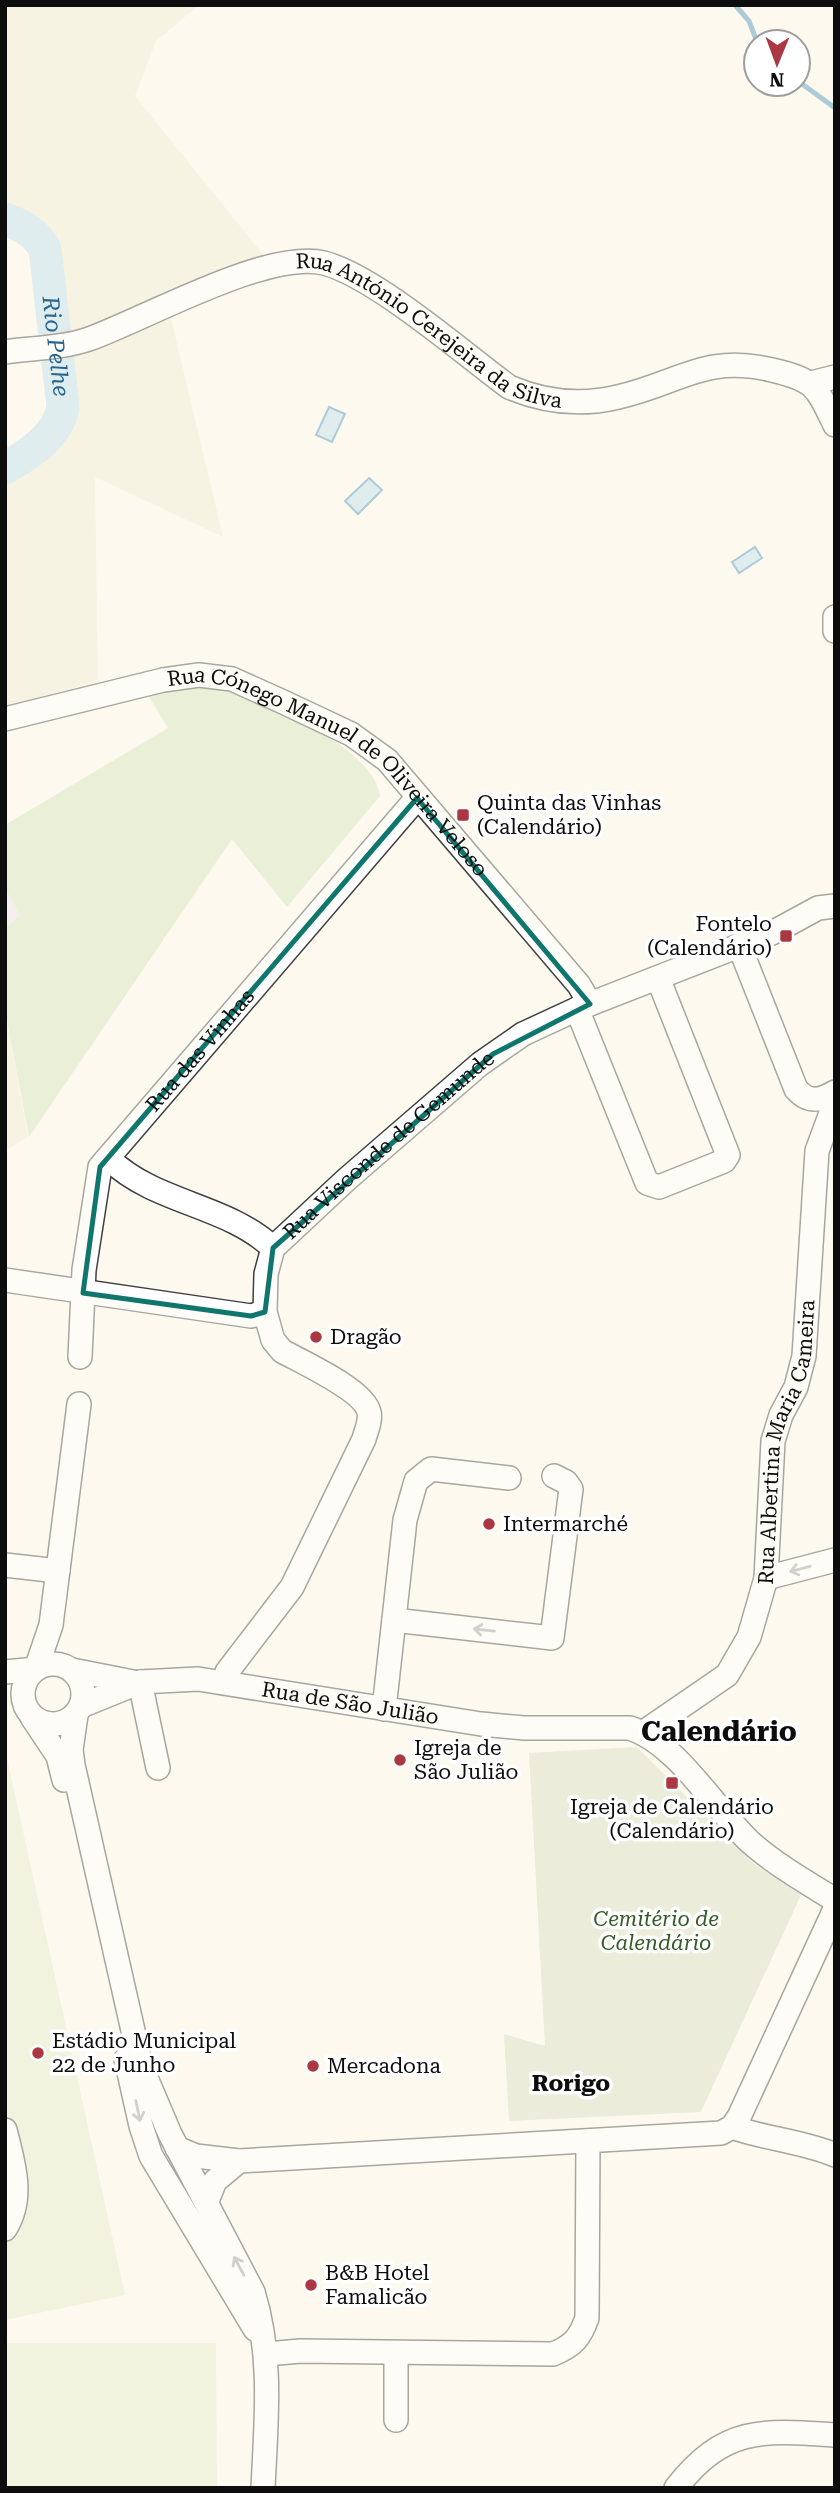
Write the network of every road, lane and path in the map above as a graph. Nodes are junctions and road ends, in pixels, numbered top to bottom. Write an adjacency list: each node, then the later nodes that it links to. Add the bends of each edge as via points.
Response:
1 (5, 352): 3 (street, Rua António Cerejeira da Silva, via 91,338 192,295 281,263 303,261 325,264 367,285 509,387 547,399 619,397 721,363 742,363)
2 (835, 377): 3 (street)
3 (810, 383): 4 (street)
4 (835, 425)
5 (835, 617): 6 (street)
6 (835, 631)
7 (5, 719): 8 (street, Rua Cónego Manuel de Oliveira Veloso, via 163,680 214,675 362,740 387,760)
8 (417, 798): 12 (street, Rua Cónego Manuel de Oliveira Veloso, via 579,985); 15 (street, Rua das Vinhas)
9 (835, 906): 10 (street, Rua Visconde de Gemunde, via 818,908)
10 (739, 945): 11 (street, Rua Visconde de Gemunde); 13 (street, via 796,1089 813,1100)
11 (658, 978): 12 (street, Rua Visconde de Gemunde); 12 (street, Rua Cónego Manuel de Oliveira Veloso, via 728,1155 724,1161 659,1187 647,1183)
12 (584, 1006): 16 (street, Rua Visconde de Gemunde, via 523,1034 486,1059)
13 (835, 1092)
14 (835, 1102): 27 (street, Rua Albertina Maria Cameira, via 817,1151 804,1356 771,1452)
15 (108, 1160): 16 (street, via 147,1187 233,1219); 18 (street, Rua das Vinhas, via 98,1175)
16 (273, 1248): 19 (street, Rua Visconde de Gemunde, via 266,1274)
17 (5, 1280): 18 (street)
18 (83, 1293): 19 (street, via 251,1316); 20 (street, Rua das Vinhas)
19 (265, 1312): 34 (street, Rua Visconde de Gemunde, via 273,1340 282,1351 355,1393 364,1401 369,1423 292,1587)
20 (80, 1357)
21 (79, 1404): 26 (street)
22 (554, 1476): 28 (street, one-way to 28, via 570,1489 552,1638)
23 (509, 1478): 28 (street, via 431,1469 419,1476 405,1520)
24 (835, 1560): 27 (street, one-way to 27)
25 (5, 1565): 26 (street)
26 (58, 1571): 29 (street)
27 (766, 1578): 39 (street, Rua Albertina Maria Cameira, via 749,1637 727,1675)
28 (394, 1620): 36 (street)
29 (51, 1625): 30 (street); 31 (street)
30 (68, 1668): 31 (street, via 44,1664); 33 (street, Rua de São Julião); 37 (street, via 82,1686)
31 (36, 1669): 32 (street); 38 (street, via 23,1687)
32 (5, 1672)
33 (140, 1682): 34 (street, Rua de São Julião, via 168,1678); 37 (street, Rua de São Julião); 40 (street)
34 (224, 1682): 36 (street, Rua de São Julião)
35 (5, 1694): 38 (street)
36 (384, 1709): 39 (street, Rua de São Julião, via 500,1726 613,1726)
37 (78, 1710): 38 (street, via 59,1724 40,1722); 46 (street, via 73,1766 133,2037 148,2086)
38 (29, 1713): 45 (street, one-way to 45, via 58,1756)
39 (644, 1732): 41 (street, via 751,1842)
40 (158, 1769)
41 (835, 1900)
42 (835, 1909): 43 (street)
43 (732, 2127): 47 (street, via 707,2135); 48 (street)
44 (5, 2130): 51 (street, via 17,2187)
45 (146, 2141): 46 (street); 52 (street)
46 (173, 2141): 49 (street, via 196,2156); 50 (street)
47 (588, 2141): 49 (street); 53 (street, via 587,2318 580,2337 553,2354)
48 (835, 2155)
49 (239, 2161): 50 (street, via 215,2181)
50 (207, 2201): 52 (street)
51 (5, 2229)
52 (208, 2230): 54 (street)
53 (396, 2353): 54 (street); 55 (street)
54 (267, 2354): 57 (street)
55 (396, 2420)
56 (835, 2435): 58 (street, via 775,2431 740,2437 721,2446)
57 (263, 2488)
58 (676, 2488)

